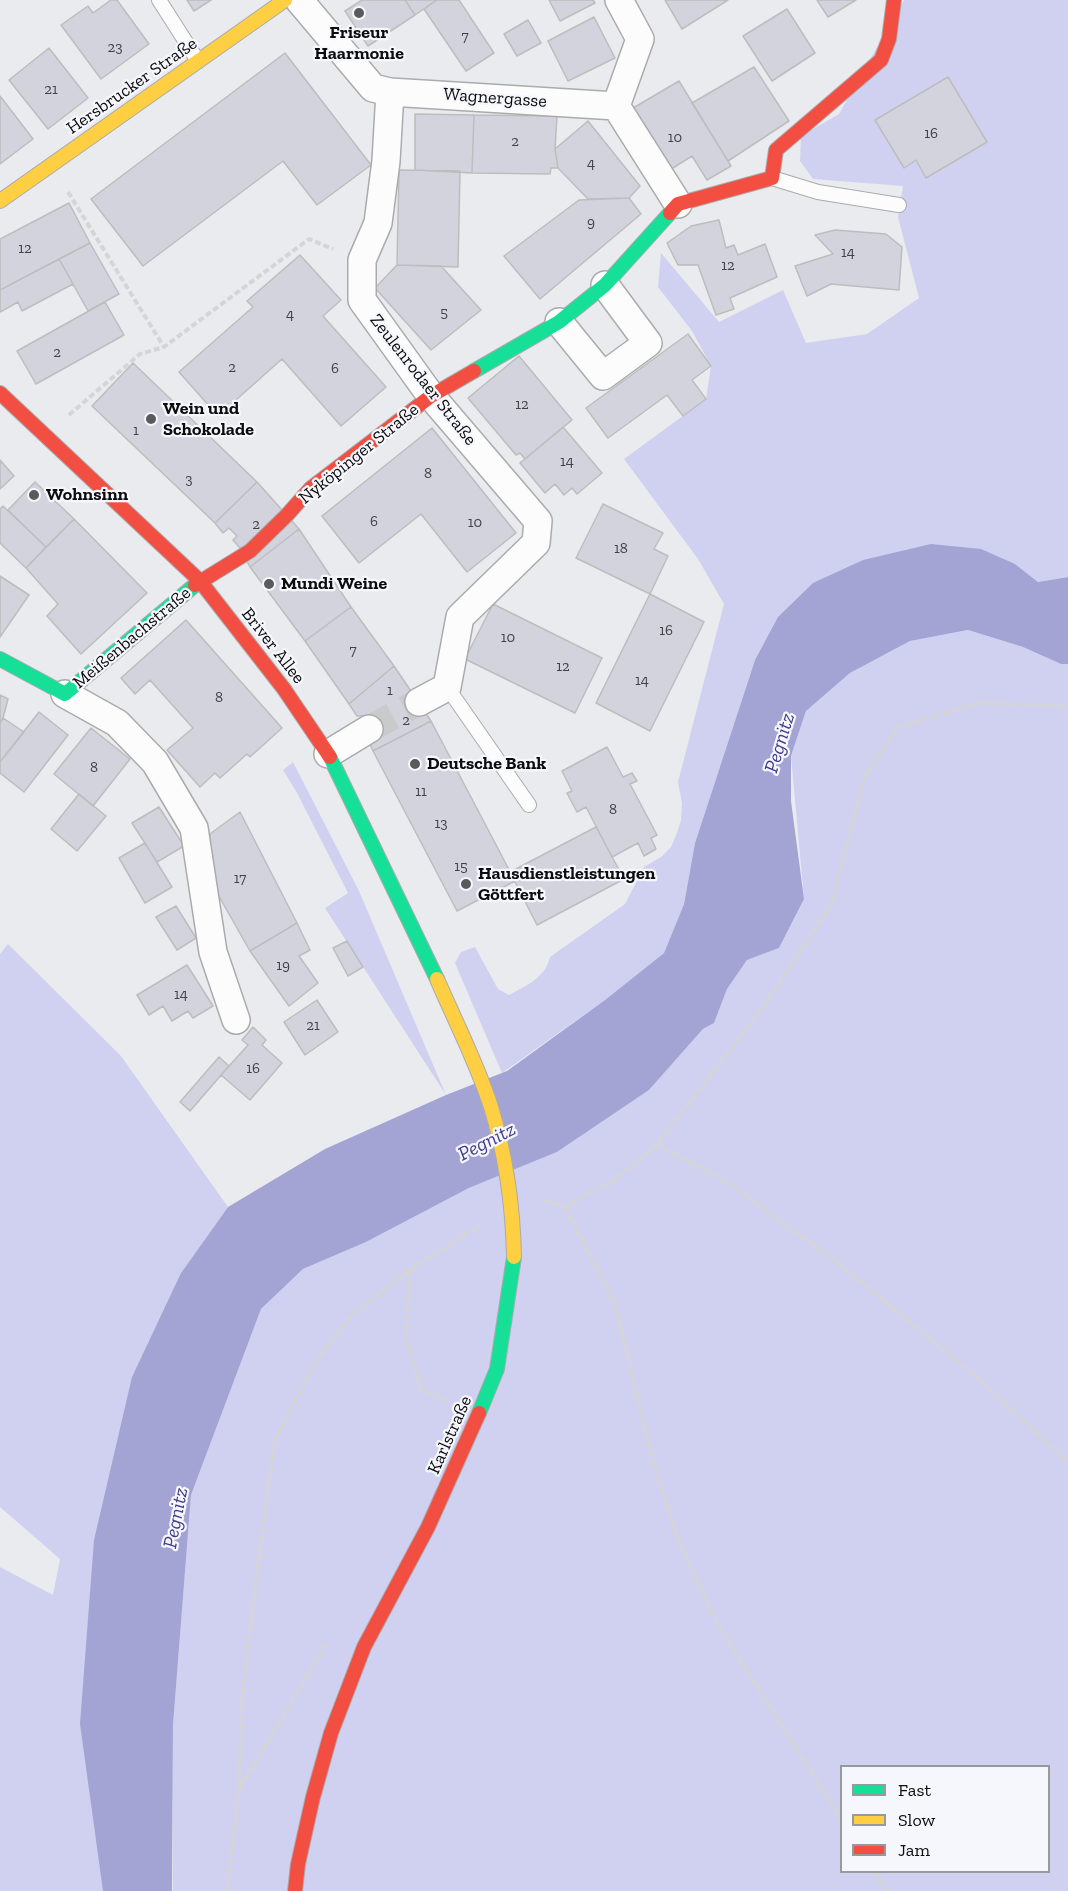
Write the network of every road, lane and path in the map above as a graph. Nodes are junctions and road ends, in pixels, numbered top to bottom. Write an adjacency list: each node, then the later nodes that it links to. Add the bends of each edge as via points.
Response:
1 (159, 0): 6 (lane)
2 (285, 0): 6 (main road, Hersbrucker Straße)
3 (299, 0): 7 (street, Wagnergasse, via 373,88)
4 (619, 0): 8 (street, via 640,39)
5 (894, 0): 10 (main road, via 889,39 881,60 776,150)
6 (198, 61): 9 (main road, Hersbrucker Straße)
7 (390, 92): 8 (street, Wagnergasse); 14 (street, Zeulenrodaer Straße, via 378,223)
8 (616, 106): 12 (street)
9 (51, 165): 11 (main road, Hersbrucker Straße); 17 (path)
10 (771, 178): 12 (main road); 13 (lane, via 818,192)
11 (0, 201)
12 (678, 204): 15 (main road, Nyköpinger Straße)
13 (898, 205)
14 (362, 260): 17 (path, via 309,239); 19 (street, Zeulenrodaer Straße, via 362,300)
15 (605, 285): 16 (main road, Nyköpinger Straße); 16 (street, via 648,343 603,376)
16 (559, 322): 19 (main road, Nyköpinger Straße)
17 (164, 347): 20 (path, via 140,354)
18 (0, 393): 20 (main road, Briver Allee)
19 (431, 396): 21 (main road, Nyköpinger Straße, via 311,488 250,551); 23 (street, Zeulenrodaer Straße, via 538,521 536,543 460,617)
20 (45, 435): 21 (main road, Briver Allee)
21 (200, 581): 24 (main road, Meißenbachstraße); 28 (main road, Briver Allee, via 284,689)
22 (0, 658): 24 (main road, Meißenbachstraße)
23 (447, 687): 25 (street); 29 (lane)
24 (65, 694): 31 (street, Meißenbachstraße, via 117,723 154,762 194,828 213,952)
25 (419, 702)
26 (1068, 706): 32 (path, via 976,703 897,728 865,775 831,905 759,1013)
27 (369, 729): 28 (street)
28 (328, 754): 30 (main road, Briver Allee)
29 (529, 805)
30 (437, 979): 40 (main road, Karlstraße, bridge, via 484,1087 509,1184 513,1257 497,1369 428,1527 364,1647 319,1776)
31 (236, 1020)
32 (656, 1145): 36 (path, via 729,1184 839,1264 971,1372); 37 (path, via 612,1182 565,1206 615,1304 654,1466 678,1541 715,1620)
33 (489, 1219): 34 (path)
34 (410, 1270): 35 (path, via 406,1339); 39 (path, via 353,1314 316,1361 275,1441 242,1699 239,1789)
35 (422, 1390)
36 (1068, 1462)
37 (840, 1818)
38 (875, 1873): 41 (path)
39 (227, 1891)
40 (295, 1891)
41 (886, 1891)

